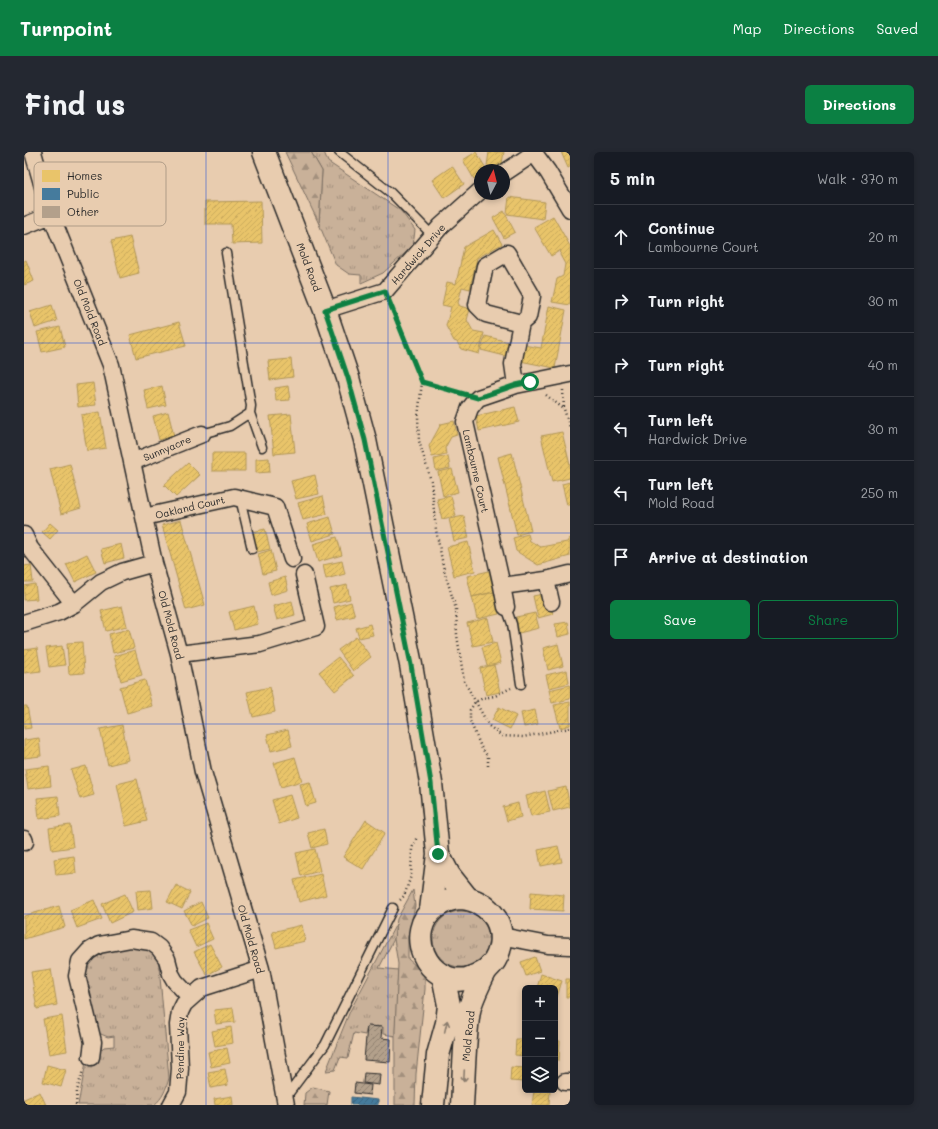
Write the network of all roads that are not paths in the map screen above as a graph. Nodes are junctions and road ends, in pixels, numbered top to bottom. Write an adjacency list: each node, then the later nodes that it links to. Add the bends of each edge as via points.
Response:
1 (32, 152): 5 (street, Old Mold Road)
2 (264, 152): 14 (main road, Mold Road)
3 (339, 152): 12 (lane, via 391,193)
4 (533, 153): 6 (street); 8 (street, via 548,172)
5 (35, 162)
6 (510, 169)
7 (474, 196): 12 (street, Hardwick Drive)
8 (570, 209)
9 (34, 222): 10 (street)
10 (24, 226)
11 (54, 226): 21 (street, Old Mold Road, via 111,365)
12 (433, 236): 14 (street, Hardwick Drive, via 385,291)
13 (226, 253): 18 (lane, via 248,383)
14 (325, 310): 38 (main road, Mold Road, via 365,440 411,665 431,783)
15 (521, 323): 17 (street, via 513,364)
16 (565, 375): 17 (street)
17 (516, 385): 31 (street, Lambourne Court, via 478,398 470,408 465,422)
18 (250, 413): 19 (lane, via 230,426); 20 (lane)
19 (202, 434): 21 (street, Sunnyacre)
20 (262, 447)
21 (132, 462): 23 (street, Old Mold Road)
22 (240, 498): 23 (street, Oakland Court, via 234,496); 25 (lane); 26 (street, Oakland Court, via 275,507)
23 (144, 517): 27 (street, Old Mold Road)
24 (24, 535): 33 (street, via 30,548)
25 (252, 549)
26 (292, 559)
27 (154, 563): 33 (street, via 122,572 101,582); 36 (street, Old Mold Road)
28 (570, 574): 30 (street)
29 (304, 575): 36 (street, via 316,627 260,644)
30 (546, 580): 31 (street); 32 (street)
31 (502, 586): 34 (street, Lambourne Court)
32 (551, 602)
33 (74, 604): 35 (street, via 60,612)
34 (506, 607): 37 (lane, via 512,624)
35 (24, 623)
36 (179, 654): 44 (street, Old Mold Road, via 203,772)
37 (521, 684)
38 (438, 854): 39 (main road, Mold Road, via 449,875); 41 (main road, Mold Road)
39 (468, 899): 41 (main road, via 455,898 442,902); 42 (main road, via 480,903 491,912 498,923)
40 (393, 908): 49 (lane, via 325,1045)
41 (432, 910): 46 (main road, via 424,920 420,946 432,968)
42 (501, 936): 43 (street, via 548,945); 45 (main road, via 500,949 495,961)
43 (570, 946)
44 (261, 969): 47 (street, Pendine Way, via 202,988); 49 (street, Old Mold Road)
45 (486, 970): 46 (main road, via 465,979); 52 (main road, Mold Road, one-way to 52, via 470,1009)
46 (443, 975): 51 (main road, one-way to 46, via 438,1055 449,1005)
47 (190, 997): 48 (street, via 175,981 168,959 151,942 131,939 99,945 89,951 80,961 77,976 93,1042); 50 (street, Pendine Way, via 180,1012 180,1079)
48 (91, 1057)
49 (286, 1101)
50 (172, 1105)
51 (433, 1105)
52 (462, 1105)

